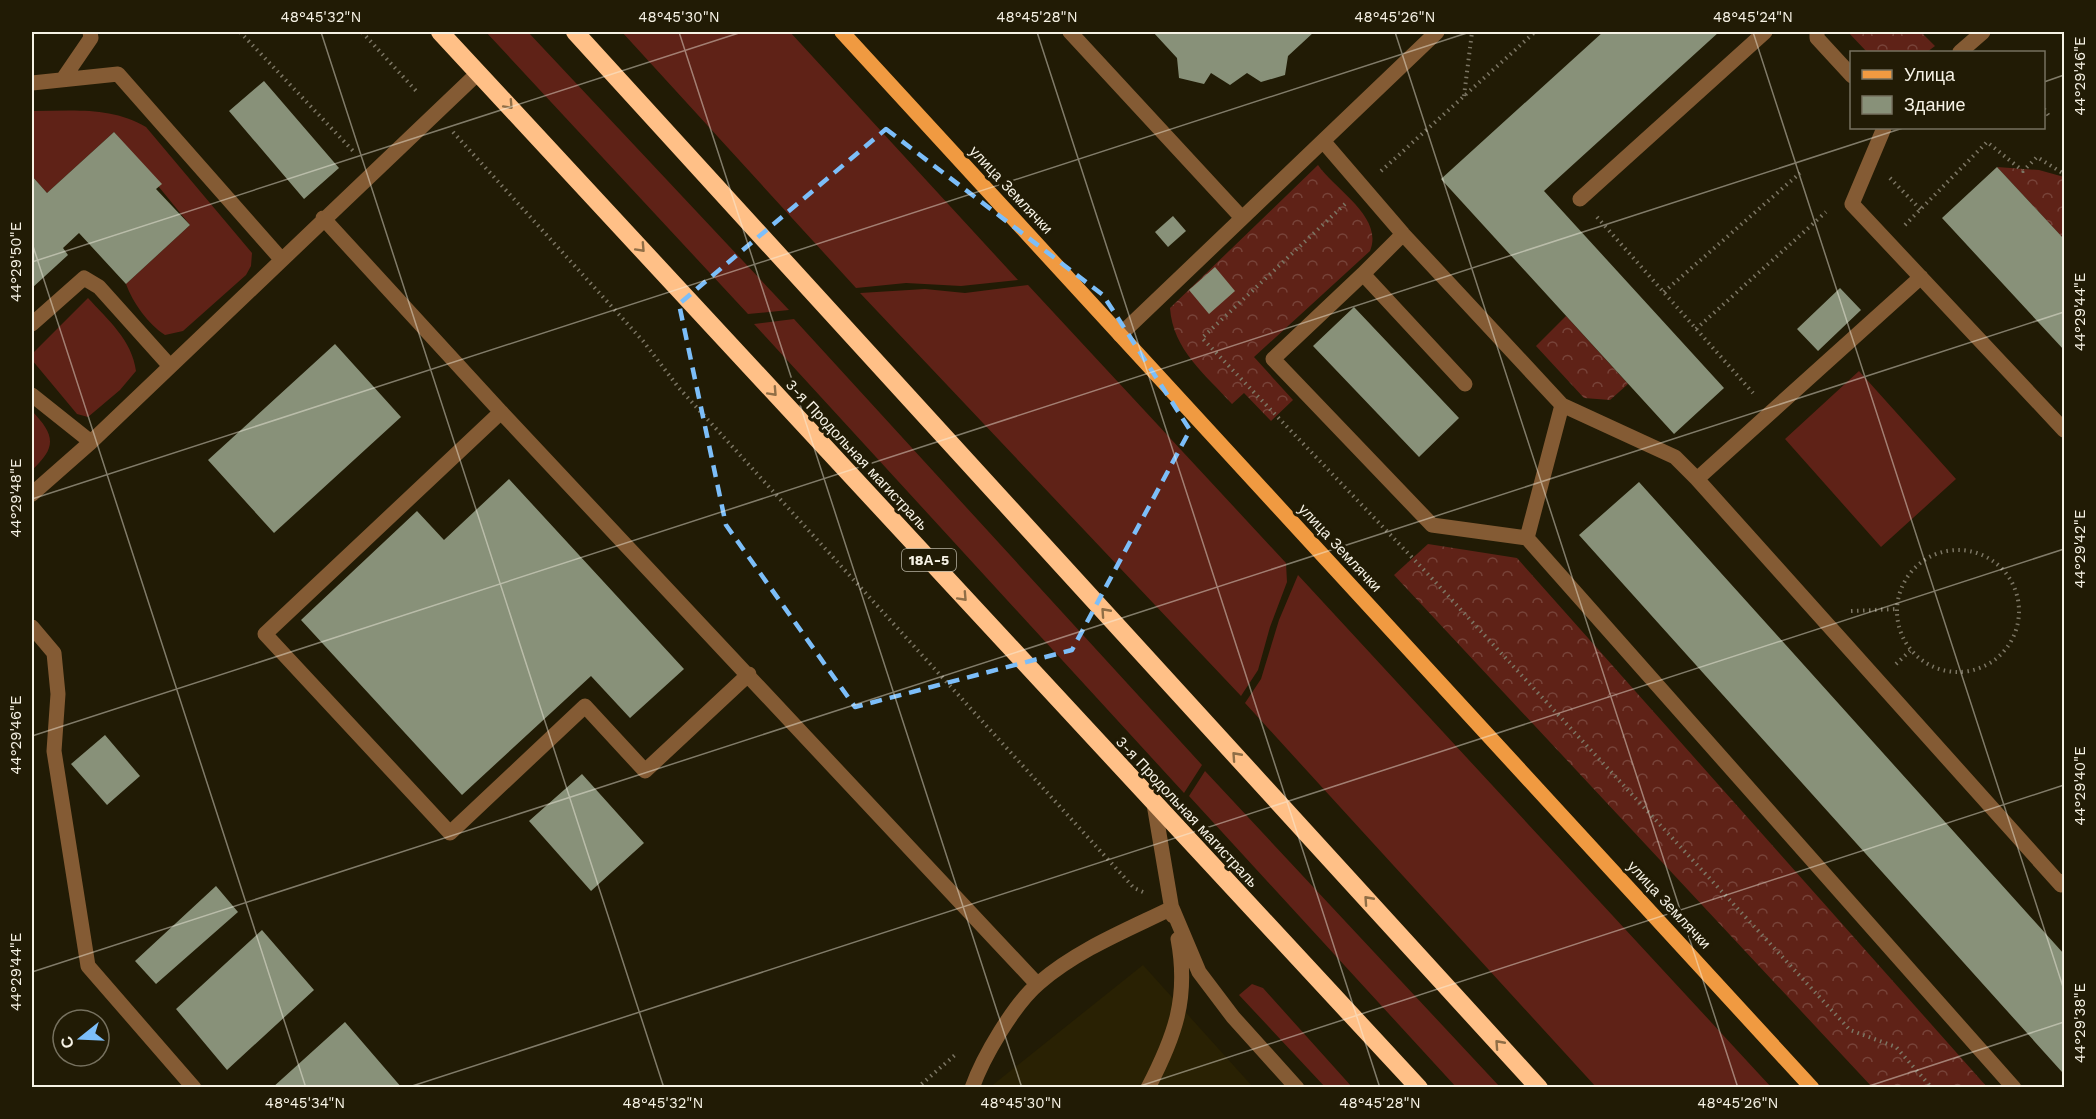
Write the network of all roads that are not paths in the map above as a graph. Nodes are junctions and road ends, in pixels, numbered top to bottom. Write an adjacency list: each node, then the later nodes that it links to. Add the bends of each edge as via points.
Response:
1 (90, 32): 13 (street, via 92,38)
2 (440, 32): 11 (highway, 3-я Продольная магистраль / 18А-5)
3 (575, 32): 47 (highway, one-way to 3)
4 (842, 32): 25 (main road, улица Землячки)
5 (1070, 32): 19 (street)
6 (1437, 32): 16 (street)
7 (1765, 32): 17 (street)
8 (1817, 32): 12 (street, via 1817,38)
9 (1983, 32): 10 (street)
10 (1960, 51)
11 (478, 73): 18 (street); 38 (highway, 3-я Продольная магистраль / 18А-5, one-way to 38)
12 (1850, 75)
13 (63, 80): 14 (street); 21 (street, via 118,74)
14 (32, 83)
15 (1884, 129): 23 (street, via 1852,204)
16 (1323, 141): 19 (street); 20 (street)
17 (1580, 199)
18 (323, 218): 21 (street); 30 (street)
19 (1242, 218): 25 (street)
20 (1403, 234): 22 (street); 29 (street)
21 (281, 259): 26 (street)
22 (1363, 274): 27 (street); 35 (street, via 1274,359 1432,525)
23 (1921, 277): 31 (street); 33 (street)
24 (32, 324): 26 (street, via 84,278 99,287)
25 (1120, 335): 48 (main road, улица Землячки)
26 (169, 365): 32 (street)
27 (1465, 384)
28 (32, 395): 32 (street)
29 (1562, 405): 33 (street, via 1675,457); 35 (street)
30 (501, 412): 37 (street); 37 (street, via 265,634 450,833 585,706 645,771)
31 (2064, 430)
32 (91, 442): 34 (street)
33 (1697, 479): 39 (street, via 2061,885)
34 (32, 494)
35 (1527, 538): 49 (street)
36 (32, 627): 42 (street, via 54,653 58,694 54,751 87,966)
37 (749, 674): 41 (street)
38 (1154, 804): 40 (street); 46 (highway, 3-я Продольная магистраль / 18А-5)
39 (2064, 881)
40 (1172, 908): 41 (street, via 1071,959); 44 (street, via 1184,967 1179,1020); 45 (street, via 1199,972 1233,1017)
41 (1037, 984): 43 (street, via 995,1038)
42 (194, 1088)
43 (972, 1088)
44 (1148, 1088)
45 (1298, 1088)
46 (1419, 1088)
47 (1539, 1088)
48 (1812, 1088)
49 (2014, 1088)

